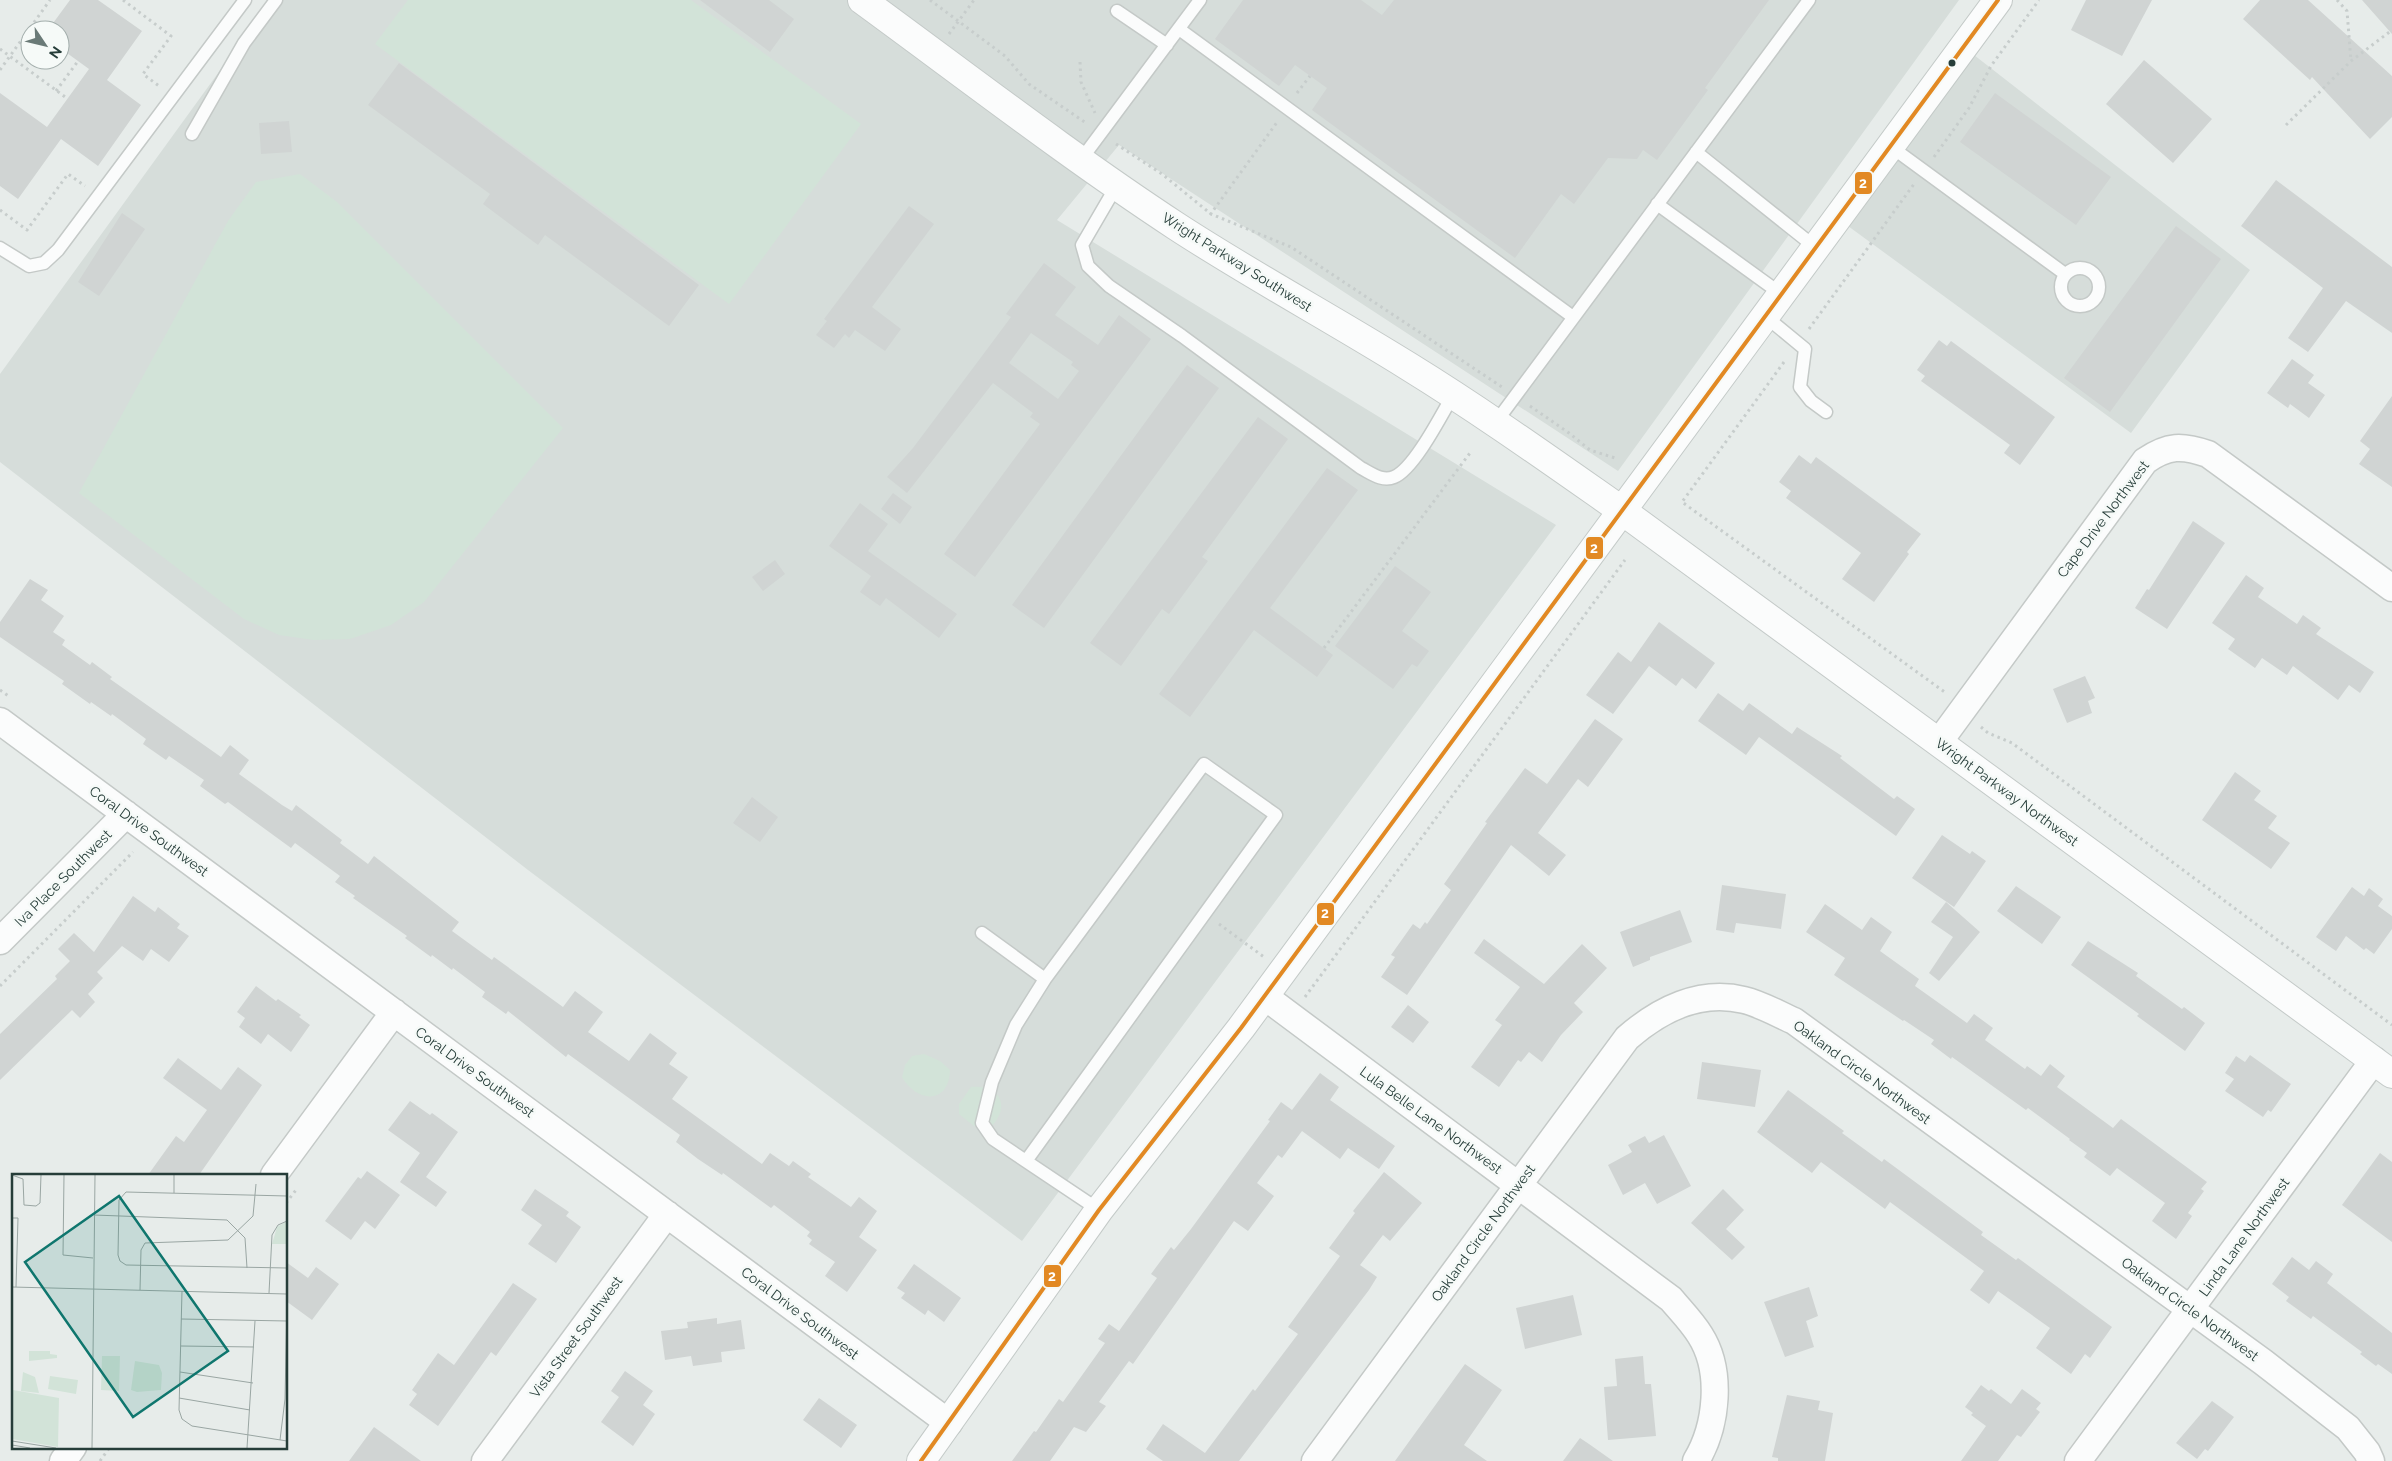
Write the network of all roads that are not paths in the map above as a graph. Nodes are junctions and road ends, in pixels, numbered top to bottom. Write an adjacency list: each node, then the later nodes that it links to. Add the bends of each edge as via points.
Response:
1 (245, 0): 17 (lane, via 58,250 44,263 29,266)
2 (276, 0): 10 (lane, via 244,43)
3 (862, 0): 13 (street, Wright Parkway Southwest)
4 (1200, 0): 8 (lane)
5 (1809, 0): 12 (lane)
6 (1993, 2): 11 (street)
7 (1117, 11): 9 (lane)
8 (1179, 30): 9 (lane); 21 (lane)
9 (1167, 45): 13 (lane)
10 (192, 134)
11 (1890, 146): 16 (street); 18 (lane)
12 (1696, 152): 15 (lane); 16 (lane)
13 (1080, 160): 14 (street, Wright Parkway Southwest)
14 (1117, 185): 22 (street, Wright Parkway Southwest, via 1194,237); 22 (lane, via 1082,245 1088,266 1108,286 1182,336 1361,468 1381,478 1394,477 1412,462)
15 (1657, 204): 19 (lane); 21 (lane)
16 (1815, 247): 19 (street)
17 (0, 248)
18 (2065, 274)
19 (1781, 294): 20 (street)
20 (1765, 316): 23 (lane, via 1805,349 1800,387 1810,401); 25 (street)
21 (1573, 317): 24 (lane)
22 (1453, 394): 24 (street, Wright Parkway Southwest)
23 (1826, 412)
24 (1496, 422): 25 (street, Wright Parkway Southwest)
25 (1621, 510): 28 (street, Wright Parkway Northwest); 33 (street)
26 (2392, 588): 28 (street, Cape Drive Northwest, via 2208,454 2189,447 2158,452 2145,462)
27 (0, 721): 29 (street, Coral Drive Southwest)
28 (1939, 742): 35 (street, Wright Parkway Northwest)
29 (126, 814): 31 (street, Iva Place Southwest); 34 (street, Coral Drive Southwest)
30 (982, 933): 32 (lane)
31 (0, 941)
32 (1045, 980): 36 (lane, via 1016,1025 992,1082 982,1123 992,1139); 36 (lane, via 1204,764 1276,815)
33 (1264, 996): 38 (street, Lula Belle Lane Northwest); 39 (street)
34 (394, 1012): 37 (street); 40 (street, Coral Drive Southwest)
35 (2383, 1067): 41 (street, Linda Lane Northwest)
36 (1026, 1161): 39 (lane)
37 (275, 1174)
38 (1519, 1185): 41 (street, Oakland Circle Northwest, via 1627,1038 1647,1021 1663,1011 1697,1000 1728,997 1745,1000 1794,1022); 47 (street, Oakland Circle Northwest); 48 (street, Lula Belle Lane Northwest, via 1671,1299 1701,1336 1711,1361 1715,1387 1710,1429)
39 (1099, 1210): 42 (street)
40 (667, 1214): 42 (street, Coral Drive Southwest); 45 (street, Vista Street Southwest)
41 (2190, 1310): 49 (street, Linda Lane Northwest); 50 (street, Oakland Circle Northwest, via 2348,1428)
42 (950, 1423): 46 (street)
43 (73, 1448): 44 (street)
44 (63, 1461)
45 (484, 1461)
46 (922, 1461)
47 (1314, 1461)
48 (1696, 1461)
49 (2078, 1461)
50 (2371, 1461)

